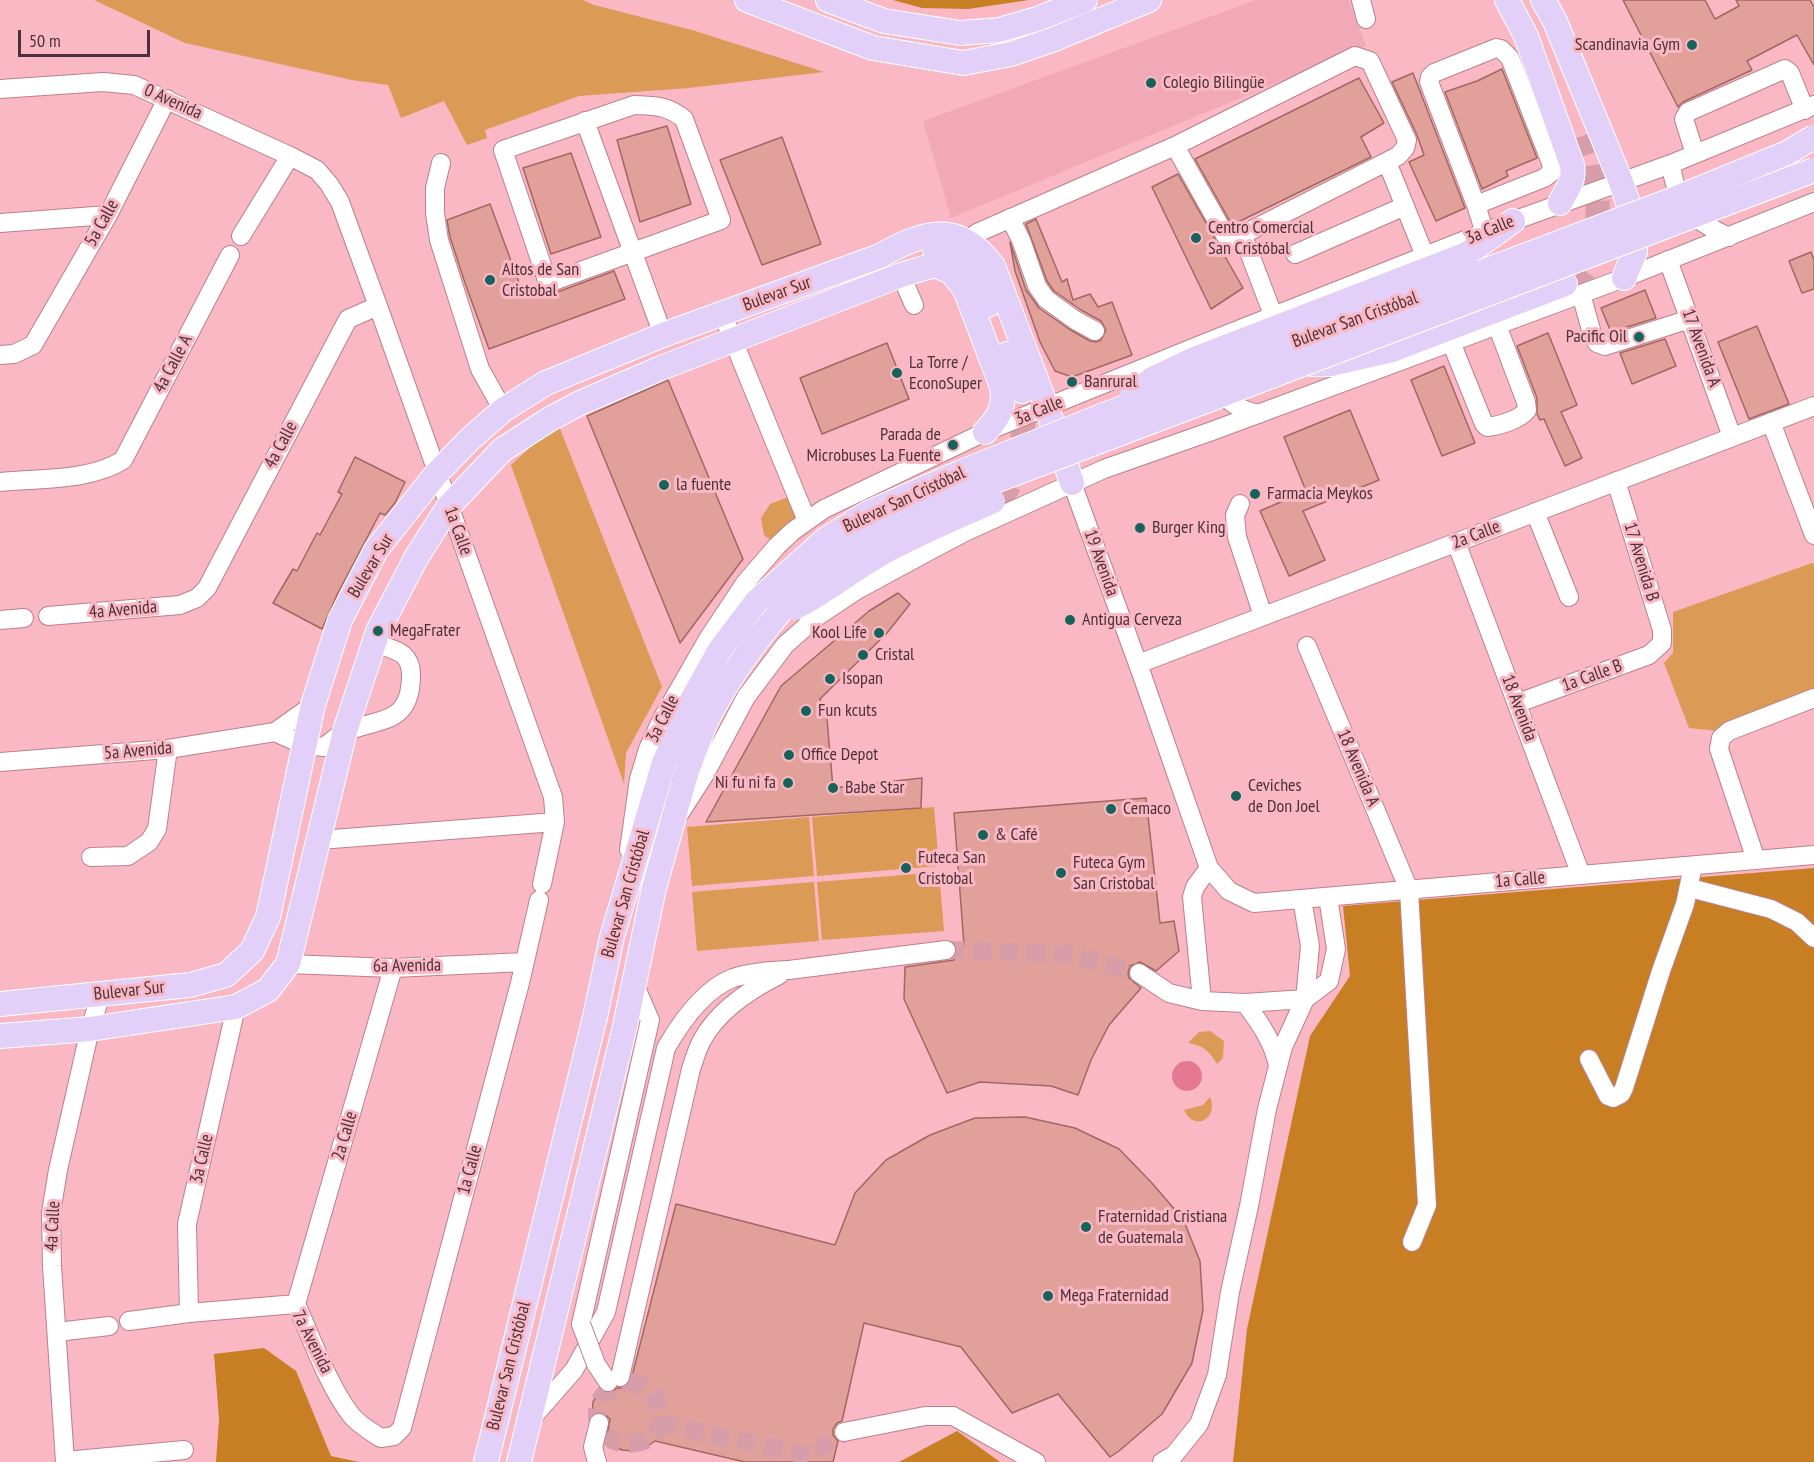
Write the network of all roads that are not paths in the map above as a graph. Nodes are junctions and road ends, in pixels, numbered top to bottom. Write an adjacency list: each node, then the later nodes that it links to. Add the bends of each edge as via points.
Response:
1 (747, 0): 4 (main road, via 873,48 963,63 1011,54)
2 (828, 0): 3 (main road, via 884,21 960,33 999,30)
3 (1085, 0)
4 (1149, 0)
5 (1361, 0): 9 (street)
6 (1507, 0): 26 (main road, via 1526,36 1572,165 1571,184)
7 (1532, 0): 14 (main road)
8 (1543, 0): 23 (main road)
9 (1366, 18)
10 (0, 89): 11 (street, 0 Avenida, via 103,82 134,85)
11 (167, 99): 18 (street, 0 Avenida); 29 (street, 5a Calle)
12 (1809, 108): 17 (street, 3a Calle); 17 (street, via 1785,69 1688,112 1684,119)
13 (585, 121): 38 (street); 38 (street, via 634,105 673,110 684,119 721,220); 38 (street, via 503,150 548,283)
14 (1585, 135)
15 (1814, 137): 65 (main road, Bulevar San Cristóbal, bridge, via 1787,153 1664,203)
16 (1175, 146): 19 (street, via 1355,56 1370,61 1407,140 1398,156); 30 (street); 35 (street, via 1225,235 1234,239)
17 (1695, 154): 21 (street, 3a Calle)
18 (290, 156): 24 (street, 0 Avenida, via 317,170); 34 (street)
19 (1387, 162): 28 (street); 35 (street)
20 (441, 163): 63 (street, via 435,188 439,240 480,369)
21 (1671, 164): 23 (street, 3a Calle); 36 (street, via 1673,183 1693,216)
22 (1814, 170): 59 (main road, Bulevar San Cristóbal, bridge)
23 (1621, 182): 26 (street, 3a Calle); 45 (main road, via 1634,221 1635,252)
24 (329, 184): 48 (street, 1a Calle, via 340,202)
25 (1814, 202): 36 (street)
26 (1560, 203): 31 (street, 3a Calle)
27 (1476, 205): 27 (street, via 1429,82 1434,73 1496,48 1510,58 1552,172); 33 (street)
28 (1405, 206): 39 (street); 42 (street)
29 (108, 215): 32 (street); 58 (street, 5a Calle, via 33,345 14,354)
30 (1010, 218): 37 (street); 53 (street, via 1046,299)
31 (1513, 221): 33 (street, 3a Calle); 65 (main road, bridge, via 1467,254 1192,360 1154,378)
32 (0, 223)
33 (1485, 232): 42 (street, 3a Calle)
34 (241, 236)
35 (1243, 236): 50 (street)
36 (1729, 237): 43 (street)
37 (967, 240): 41 (main road, Bulevar Sur, via 947,234 930,235 907,241); 62 (main road, 19 Avenida, via 993,266)
38 (632, 252): 54 (street)
39 (1295, 254)
40 (230, 255): 71 (street, 4a Calle A, via 123,460 94,474)
41 (880, 256): 49 (main road, Bulevar Sur); 60 (main road, via 942,251 968,263)
42 (1425, 256): 50 (street, 3a Calle)
43 (1668, 260): 45 (street); 51 (street, 17 Avenida A)
44 (901, 275): 47 (street); 55 (main road, Bulevar Sur); 67 (main road, via 934,265 951,272 965,289 1004,399 997,421)
45 (1624, 278): 46 (street)
46 (1573, 289): 51 (street, via 1593,337 1605,346); 52 (street); 59 (main road, via 1392,350 1331,364)
47 (914, 304)
48 (378, 306): 69 (street, 1a Calle); 83 (street, 4a Calle, via 348,319 207,588)
49 (722, 314): 54 (main road, Bulevar Sur); 55 (street)
50 (1273, 315): 56 (street, 3a Calle)
51 (1690, 319): 68 (street, 17 Avenida A)
52 (1497, 325): 57 (street); 57 (street, via 1526,402 1527,410 1522,416 1487,427)
53 (1095, 331)
54 (663, 335): 63 (main road, Bulevar Sur, via 546,383)
55 (732, 340): 75 (main road, Bulevar Sur, via 550,419 502,450); 78 (street)
56 (1210, 341): 62 (street, 3a Calle); 64 (street, via 1204,360 1214,387 1241,409)
57 (1451, 342): 64 (street)
58 (0, 355)
59 (1300, 365): 86 (main road, Bulevar San Cristóbal, bridge, via 950,498 847,551 816,574)
60 (1022, 391)
61 (1814, 405): 66 (street, 2a Calle)
62 (1047, 408): 67 (street, 3a Calle); 72 (main road, 19 Avenida)
63 (503, 410): 69 (main road, Bulevar Sur)
64 (1259, 414): 72 (street)
65 (1099, 417): 114 (main road, Bulevar San Cristóbal, bridge, via 868,513 826,539 756,602 719,651 693,698 664,763)
66 (1771, 422): 68 (street, 2a Calle); 79 (street)
67 (985, 432): 76 (street, 3a Calle)
68 (1732, 437): 70 (street, 2a Calle)
69 (437, 473): 75 (street, 1a Calle); 95 (main road, Bulevar Sur, via 376,550 339,620)
70 (1616, 481): 77 (street, 2a Calle); 90 (street, 17 Avenida B, via 1662,630)
71 (0, 482)
72 (1072, 483): 81 (street); 92 (street, 19 Avenida)
73 (993, 501): 86 (main road, bridge, via 888,550 815,598)
74 (1240, 504): 85 (street, via 1235,515 1237,537)
75 (449, 506): 89 (main road, Bulevar Sur, via 416,558); 101 (street, 1a Calle, via 553,797)
76 (831, 506): 78 (street, 3a Calle); 81 (street, via 868,568)
77 (1534, 512): 80 (street, 2a Calle); 82 (street)
78 (807, 521): 114 (street, 3a Calle, via 777,546 745,583 662,718 639,779)
79 (1814, 535)
80 (1456, 542): 85 (street, 2a Calle); 94 (street, 18 Avenida)
81 (890, 572): 102 (street, via 818,616 784,645 746,697)
82 (1569, 597)
83 (197, 598): 84 (street, 4a Avenida, via 180,605)
84 (48, 616)
85 (1263, 616): 92 (street, 2a Calle)
86 (776, 617): 102 (main road, Bulevar San Cristóbal, bridge, via 739,664 711,712 686,774)
87 (24, 618): 88 (street)
88 (0, 620)
89 (374, 643): 96 (main road, Bulevar Sur); 96 (street, via 402,653 410,662 410,695 403,708 381,722)
90 (1662, 643): 94 (street, 1a Calle B, via 1649,655)
91 (1307, 646): 111 (street, 18 Avenida A)
92 (1138, 664): 108 (street, 19 Avenida)
93 (1814, 698): 106 (street, via 1729,731 1721,738 1719,749)
94 (1518, 703): 109 (street, 18 Avenida)
95 (313, 705): 97 (street, 5a Avenida); 98 (main road, Bulevar Sur)
96 (345, 731): 98 (street, via 324,747); 103 (main road, Bulevar Sur)
97 (274, 732): 98 (street); 99 (street, 5a Avenida)
98 (304, 746): 124 (main road, Bulevar Sur, via 268,917 252,951 226,975 199,983)
99 (168, 749): 100 (street, 5a Avenida); 105 (street, via 157,829 149,842 128,856)
100 (0, 762)
101 (555, 822): 103 (street); 118 (street, 1a Calle)
102 (673, 824): 123 (main road, Bulevar San Cristóbal, via 654,888)
103 (319, 840): 119 (main road, Bulevar Sur)
104 (1814, 855): 106 (street, 1a Calle)
105 (91, 856)
106 (1756, 860): 107 (street, 1a Calle)
107 (1693, 866): 109 (street, 1a Calle); 110 (street)
108 (1209, 868): 112 (street, 19 Avenida); 126 (street, via 1192,897)
109 (1581, 875): 111 (street, 1a Calle)
110 (1690, 888): 116 (street, via 1771,909 1797,922); 132 (street, via 1620,1094 1608,1096)
111 (1410, 890): 113 (street, 1a Calle); 134 (street, 18 Avenida A, via 1427,1205)
112 (1230, 891): 115 (street, 1a Calle, via 1254,903)
113 (1328, 897): 115 (street, 1a Calle); 125 (street, via 1336,949 1329,981)
114 (623, 899): 147 (main road, Bulevar San Cristóbal)
115 (1302, 899): 125 (street, via 1310,946)
116 (1814, 938)
117 (946, 950): 121 (street)
118 (525, 962): 120 (street, 6a Avenida); 143 (street, 1a Calle, via 402,1428)
119 (288, 964): 120 (street, 6a Avenida); 129 (main road, Bulevar Sur, via 268,990)
120 (393, 968): 135 (street, 2a Calle)
121 (789, 970): 123 (street, bridge, via 739,999 711,1026 700,1043 617,1374 596,1364 581,1324 650,1020); 140 (street, via 732,978 706,996 681,1023 666,1048 606,1312 574,1370)
122 (1139, 973): 126 (street, via 1169,993)
123 (634, 982): 140 (main road, Bulevar San Cristóbal)
124 (101, 994): 128 (main road, Bulevar Sur); 130 (street, 4a Calle)
125 (1305, 999): 127 (street); 133 (street, via 1283,1047)
126 (1202, 1001): 127 (street)
127 (1245, 1003): 133 (street, via 1265,1030)
128 (0, 1004)
129 (236, 1006): 130 (main road, Bulevar Sur); 136 (street, 3a Calle, via 187,1224)
130 (90, 1029): 131 (main road, Bulevar Sur); 139 (street, 4a Calle, via 51,1213)
131 (0, 1036)
132 (1589, 1059)
133 (1279, 1070): 151 (street, via 1267,1109 1217,1375 1199,1424 1174,1455)
134 (1412, 1242)
135 (296, 1304): 136 (street, 7a Avenida); 143 (street, 7a Avenida, via 351,1415 381,1438)
136 (189, 1313): 137 (street, 7a Avenida)
137 (129, 1321)
138 (109, 1326): 139 (street)
139 (57, 1332): 146 (street, 4a Calle)
140 (528, 1422): 148 (main road, Bulevar San Cristóbal)
141 (599, 1423): 149 (street, via 593,1447)
142 (844, 1432): 150 (street, via 925,1416 953,1416)
143 (394, 1436)
144 (175, 1455): 145 (street)
145 (140, 1459): 146 (street)
146 (65, 1462)
147 (486, 1462)
148 (519, 1462)
149 (597, 1462)
150 (1036, 1462)
151 (1162, 1462)

